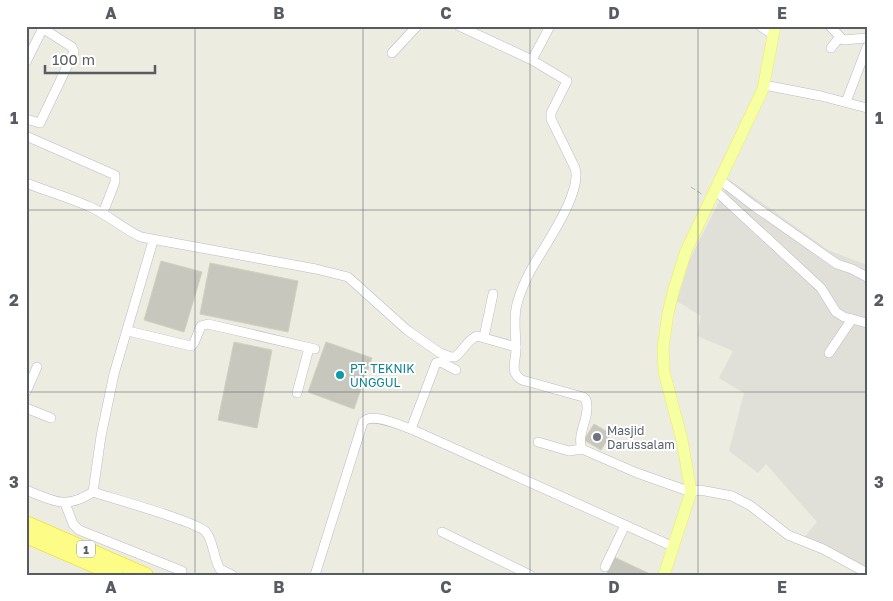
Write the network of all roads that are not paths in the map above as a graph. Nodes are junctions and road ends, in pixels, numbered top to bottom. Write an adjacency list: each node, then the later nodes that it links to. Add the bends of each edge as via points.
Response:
1 (417, 26): 12 (street)
2 (459, 26): 13 (street)
3 (760, 26): 7 (street)
4 (830, 26): 8 (street)
5 (43, 27): 14 (street); 18 (street, via 72,47 74,52 42,121 36,124)
6 (548, 27): 13 (street)
7 (775, 31): 15 (main road)
8 (839, 38): 9 (street, via 849,41); 11 (street)
9 (867, 38)
10 (867, 47): 16 (street)
11 (830, 48)
12 (392, 53)
13 (532, 60): 30 (street, via 567,81 551,119 576,176 566,211 531,270 517,302)
14 (26, 62)
15 (764, 85): 16 (street); 21 (main road)
16 (846, 102): 17 (street)
17 (867, 108)
18 (26, 119)
19 (26, 136): 22 (street, via 115,175)
20 (26, 182): 22 (street)
21 (715, 189): 24 (street, via 754,206 837,264); 26 (street, via 821,288 836,312); 43 (main road, via 678,273 663,348 665,379 682,440)
22 (103, 213): 23 (street, via 130,232)
23 (153, 240): 28 (street); 29 (street, via 348,277 407,330 451,358 458,355 473,337)
24 (867, 277)
25 (493, 294): 29 (street)
26 (852, 319): 27 (street); 31 (street)
27 (867, 323)
28 (128, 330): 35 (street, via 191,346 201,326 208,324 312,348); 42 (street, via 114,374)
29 (484, 337): 30 (street)
30 (516, 347): 40 (street, via 514,374 517,377 586,400 586,419 580,440)
31 (829, 353)
32 (37, 367): 34 (street)
33 (456, 370): 38 (street, via 436,363)
34 (26, 392)
35 (297, 393)
36 (26, 408): 37 (street)
37 (51, 418)
38 (411, 428): 46 (street); 57 (street, via 378,418 363,422)
39 (538, 442): 40 (street, via 569,450)
40 (582, 449): 43 (street)
41 (26, 490): 44 (street)
42 (93, 492): 44 (street, via 82,500); 52 (street, via 203,529)
43 (691, 492): 49 (main road); 53 (street, via 700,490 732,496 751,506 788,535 823,549)
44 (65, 503): 51 (street, via 73,524 79,530)
45 (26, 523): 55 (highway, 1)
46 (625, 525): 49 (street); 50 (street)
47 (442, 532): 58 (street)
48 (26, 536): 54 (highway, 1)
49 (674, 546): 59 (main road)
50 (605, 566)
51 (182, 571)
52 (218, 572): 56 (street)
53 (867, 573)
54 (116, 575)
55 (146, 575)
56 (232, 575)
57 (315, 575)
58 (530, 575)
59 (664, 575)

